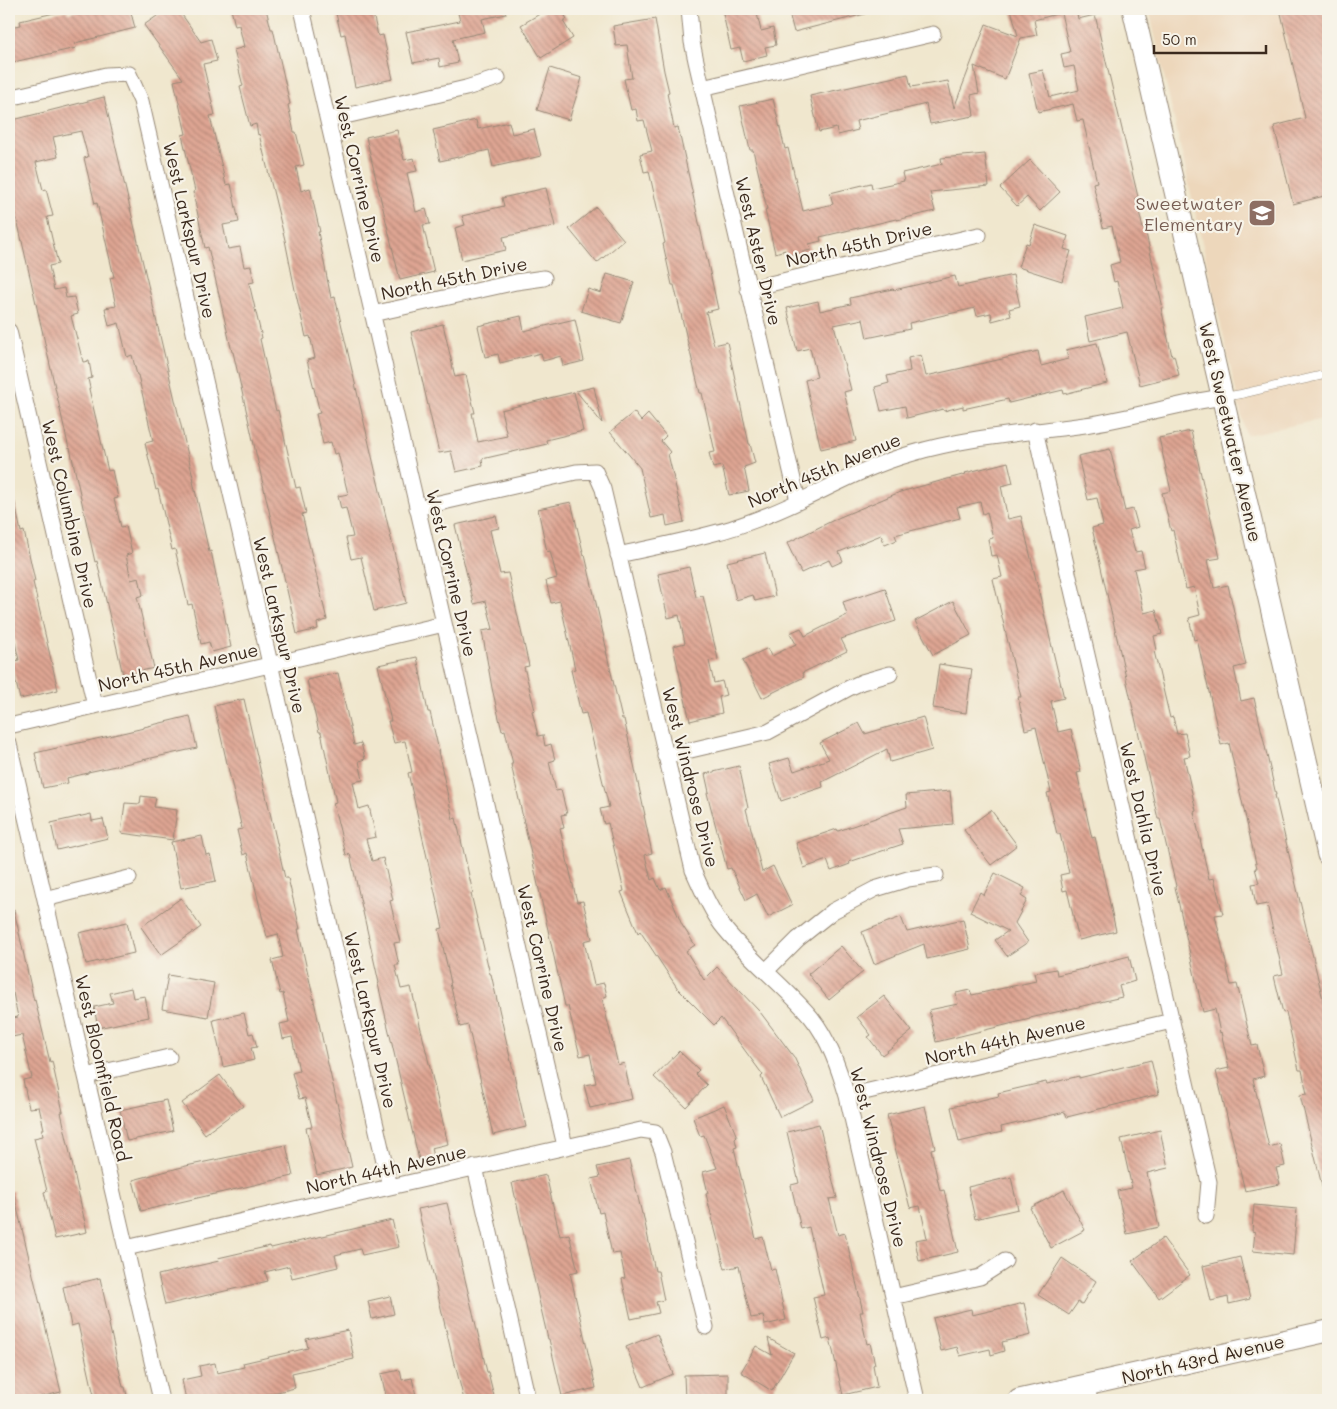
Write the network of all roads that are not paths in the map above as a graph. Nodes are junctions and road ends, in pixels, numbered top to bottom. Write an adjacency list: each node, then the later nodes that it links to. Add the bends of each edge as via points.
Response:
1 (302, 9): 8 (street, West Corrine Drive)
2 (688, 9): 6 (street, West Aster Drive)
3 (1133, 9): 15 (street, West Sweetwater Avenue)
4 (933, 34): 6 (street)
5 (498, 78): 8 (street)
6 (702, 88): 11 (street, West Aster Drive)
7 (9, 98): 21 (street, West Larkspur Drive, via 106,75 129,74 141,101)
8 (328, 120): 12 (street, West Corrine Drive)
9 (979, 235): 11 (street, North 45th Drive)
10 (544, 278): 12 (street, North 45th Drive)
11 (748, 289): 17 (street, West Aster Drive)
12 (372, 314): 18 (street, West Corrine Drive)
13 (9, 331): 23 (street, West Columbine Drive)
14 (1328, 374): 15 (lane)
15 (1222, 397): 16 (street, North 45th Avenue, via 1128,417); 27 (street, West Sweetwater Avenue)
16 (1035, 430): 17 (street, North 45th Avenue, via 951,443 908,454); 32 (street, West Dahlia Drive)
17 (798, 501): 19 (street, North 45th Avenue, via 719,532)
18 (417, 508): 19 (street, West Windrose Drive, via 576,472 595,471 603,489); 20 (street, West Corrine Drive)
19 (618, 555): 26 (street, West Windrose Drive)
20 (444, 624): 21 (street, North 45th Avenue); 36 (street, West Corrine Drive)
21 (270, 665): 23 (street, North 45th Avenue); 38 (street, West Larkspur Drive)
22 (890, 674): 26 (street, via 849,688 768,732)
23 (96, 706): 24 (street, North 45th Avenue)
24 (9, 726)
25 (9, 744): 30 (street, West Bloomfield Road)
26 (665, 756): 31 (street, West Windrose Drive, via 693,870 709,906)
27 (1328, 855)
28 (936, 875): 31 (street, via 875,889 833,911)
29 (129, 878): 30 (street)
30 (45, 899): 34 (street, West Bloomfield Road)
31 (766, 971): 35 (street, West Windrose Drive, via 812,1018 837,1063)
32 (1172, 1021): 35 (street, North 44th Avenue); 39 (street, West Dahlia Drive, via 1209,1182)
33 (169, 1057): 34 (street)
34 (86, 1076): 40 (street, West Bloomfield Road)
35 (847, 1096): 42 (street, West Windrose Drive)
36 (565, 1146): 37 (street, North 44th Avenue); 43 (street, North 44th Avenue, via 640,1130 655,1132)
37 (475, 1167): 38 (street, North 44th Avenue); 47 (street)
38 (390, 1186): 40 (street, North 44th Avenue)
39 (1206, 1216)
40 (126, 1248): 46 (street, West Bloomfield Road)
41 (1005, 1261): 42 (street, via 980,1277)
42 (893, 1297): 48 (street, West Windrose Drive)
43 (706, 1327)
44 (1328, 1331): 45 (street, North 43rd Avenue)
45 (1088, 1393): 49 (street, North 43rd Avenue)
46 (161, 1400)
47 (528, 1400)
48 (917, 1400)
49 (1019, 1400)

